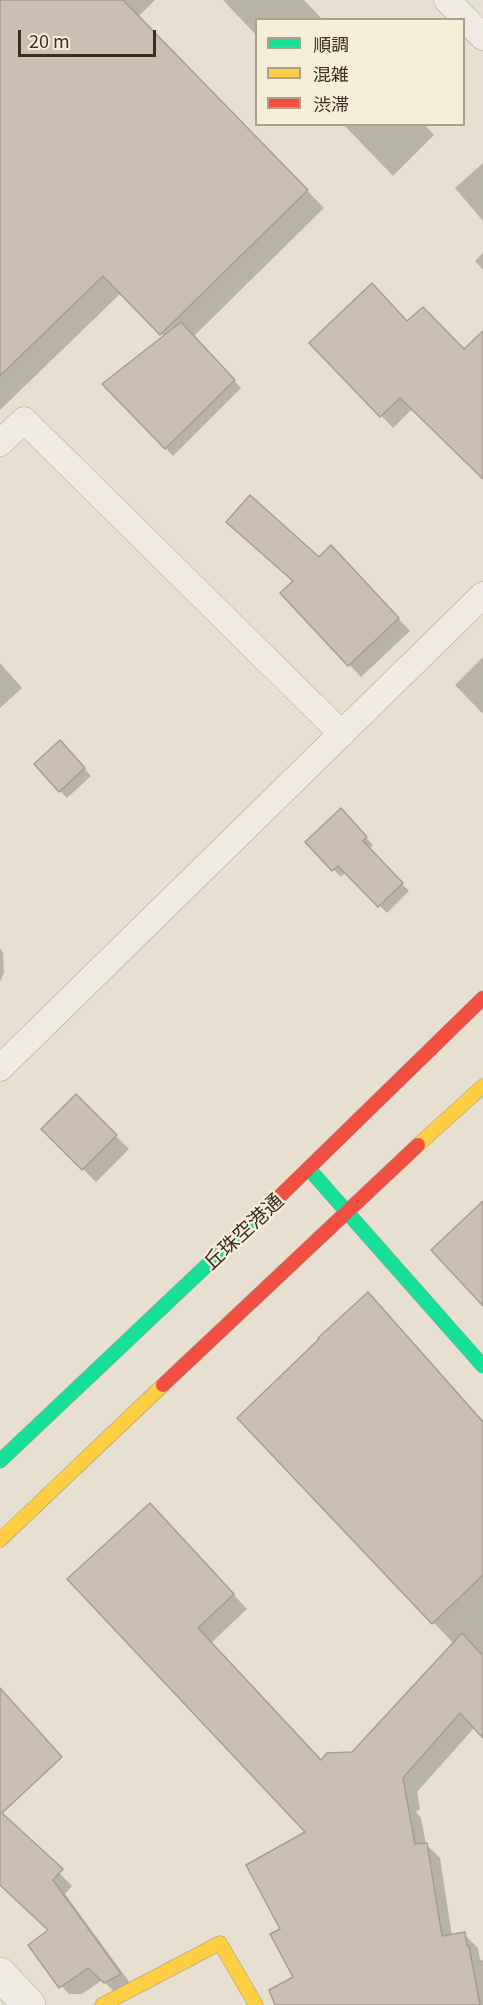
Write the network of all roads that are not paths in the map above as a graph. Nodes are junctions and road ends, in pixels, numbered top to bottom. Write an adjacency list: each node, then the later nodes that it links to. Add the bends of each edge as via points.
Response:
1 (447, 0): 2 (lane)
2 (465, 18)
3 (465, 18): 4 (lane)
4 (483, 37)
5 (0, 443): 7 (lane, via 24,420)
6 (483, 595): 7 (lane)
7 (342, 735): 9 (lane)
8 (483, 998): 11 (main road, 丘珠空港通)
9 (0, 1068)
10 (483, 1086): 12 (main road)
11 (309, 1169): 12 (main road); 14 (main road, 丘珠空港通)
12 (346, 1211): 13 (main road); 15 (main road)
13 (483, 1366)
14 (0, 1461)
15 (0, 1540)
16 (0, 1974): 17 (street)
17 (29, 2005)
18 (102, 2005): 19 (main road, via 220,1943)
19 (256, 2005)

